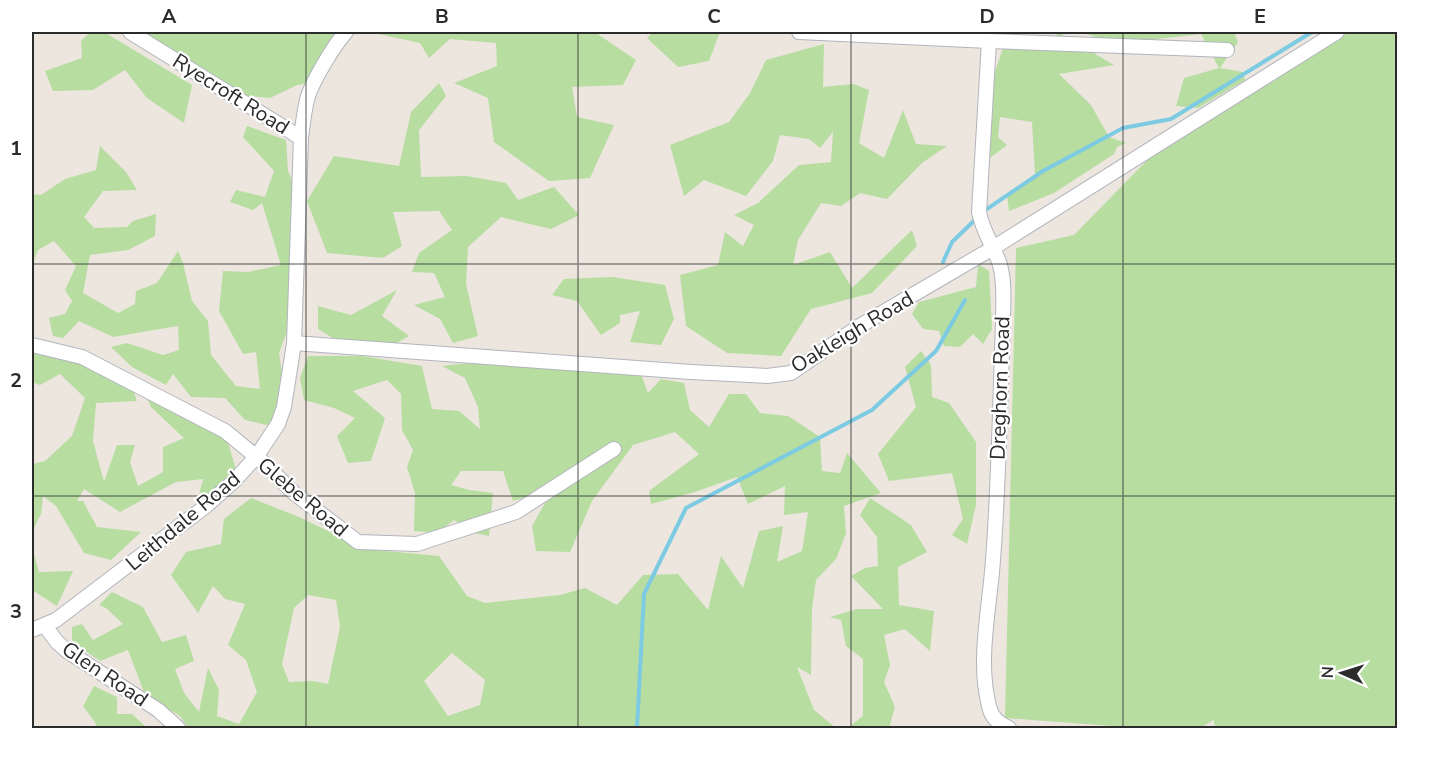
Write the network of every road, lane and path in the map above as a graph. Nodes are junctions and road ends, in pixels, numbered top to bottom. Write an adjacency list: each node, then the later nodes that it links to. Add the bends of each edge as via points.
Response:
1 (130, 32): 7 (street, Ryecroft Road)
2 (346, 32): 7 (street, Leithdale Road, via 313,83)
3 (800, 32): 5 (street)
4 (1337, 32): 8 (street, Oakleigh Road)
5 (989, 41): 6 (street); 8 (street, Dreghorn Road, via 979,212 982,229)
6 (1227, 50)
7 (301, 138): 9 (street, Leithdale Road)
8 (993, 248): 9 (street, Oakleigh Road, via 858,327 791,373 767,376 691,372); 14 (street, Dreghorn Road, via 1004,288 994,549 985,644)
9 (294, 343): 12 (street, Leithdale Road, via 284,407)
10 (32, 345): 12 (street, Glebe Road, via 82,357 225,431)
11 (614, 449): 12 (street, Glebe Road, via 516,512 417,544 358,542 294,493)
12 (256, 457): 13 (street, Leithdale Road, via 206,506 56,620)
13 (38, 628): 15 (street, Glen Road, via 158,710)
14 (991, 724): 16 (street, Dreghorn Road)
15 (178, 729)
16 (1010, 729)

